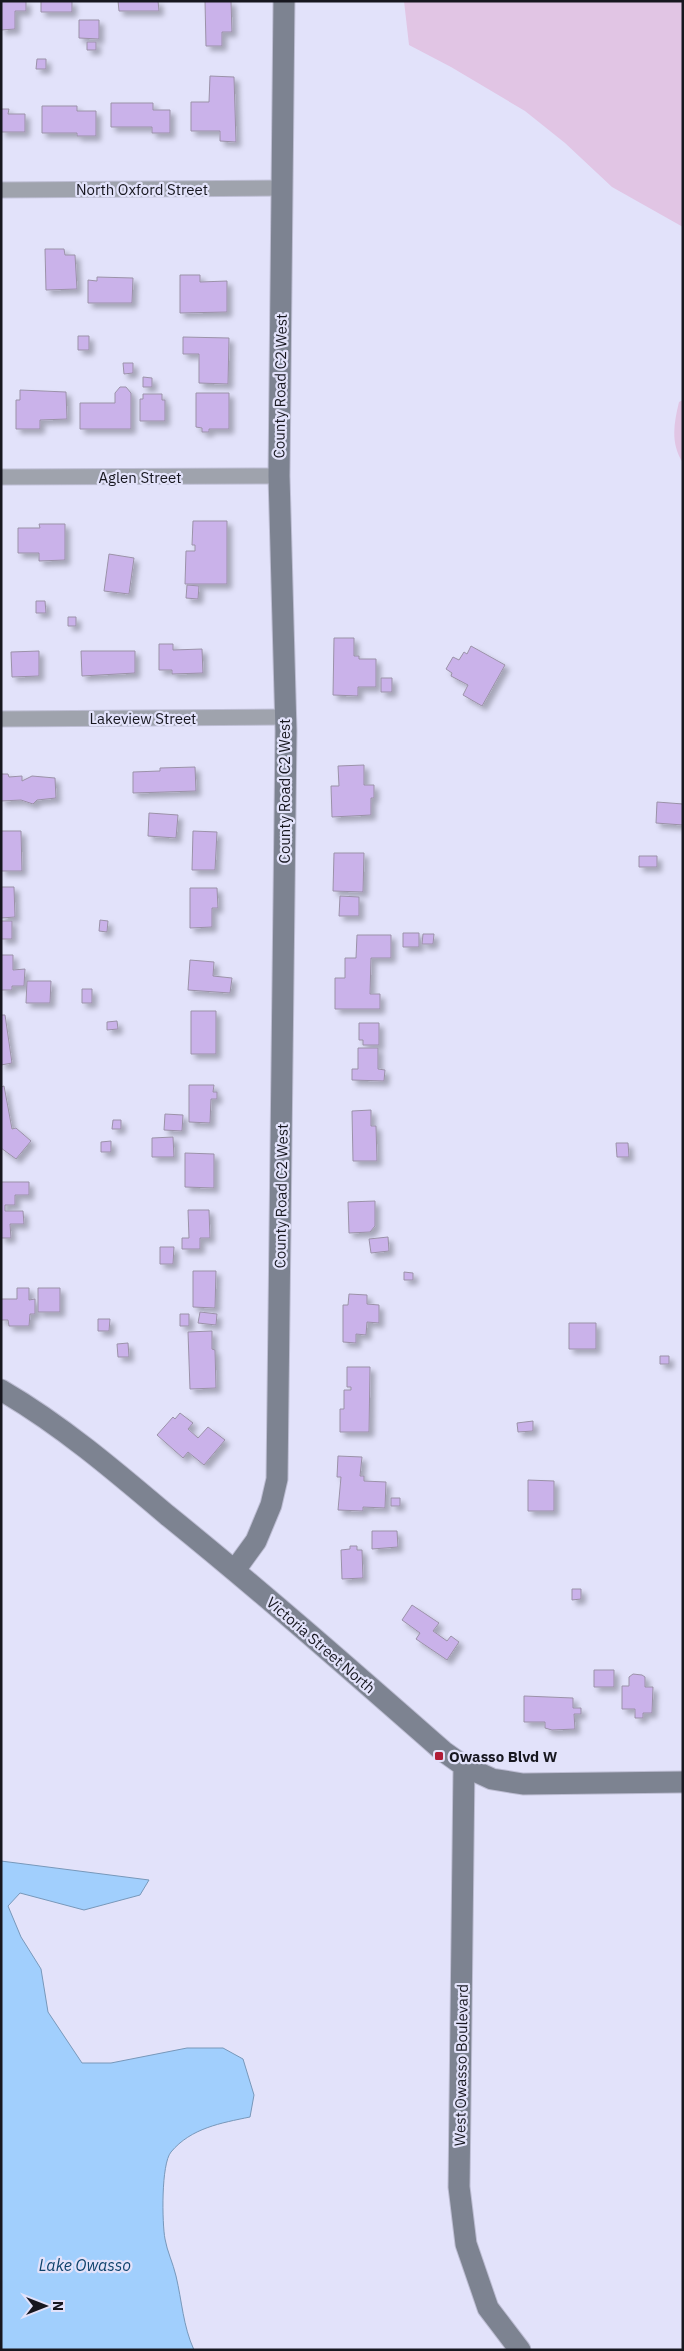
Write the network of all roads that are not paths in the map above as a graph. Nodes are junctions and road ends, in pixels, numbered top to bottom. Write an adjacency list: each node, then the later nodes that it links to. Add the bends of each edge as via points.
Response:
1 (284, 1): 2 (street, County Road C2 West)
2 (282, 188): 3 (street, North Oxford Street); 4 (street, County Road C2 West)
3 (1, 190)
4 (279, 476): 5 (street, Aglen Street); 6 (street, County Road C2 West)
5 (1, 478)
6 (285, 717): 7 (street, Lakeview Street); 9 (street, County Road C2 West, via 277,1479 271,1505 256,1541)
7 (1, 719)
8 (1, 1390): 9 (street, Victoria Street North, via 66,1433)
9 (235, 1570): 10 (street, Victoria Street North)
10 (464, 1766): 11 (street, Victoria Street North, via 492,1779 522,1784); 12 (street, West Owasso Boulevard, via 459,2187 466,2244 488,2308)
11 (683, 1782)
12 (520, 2350)

